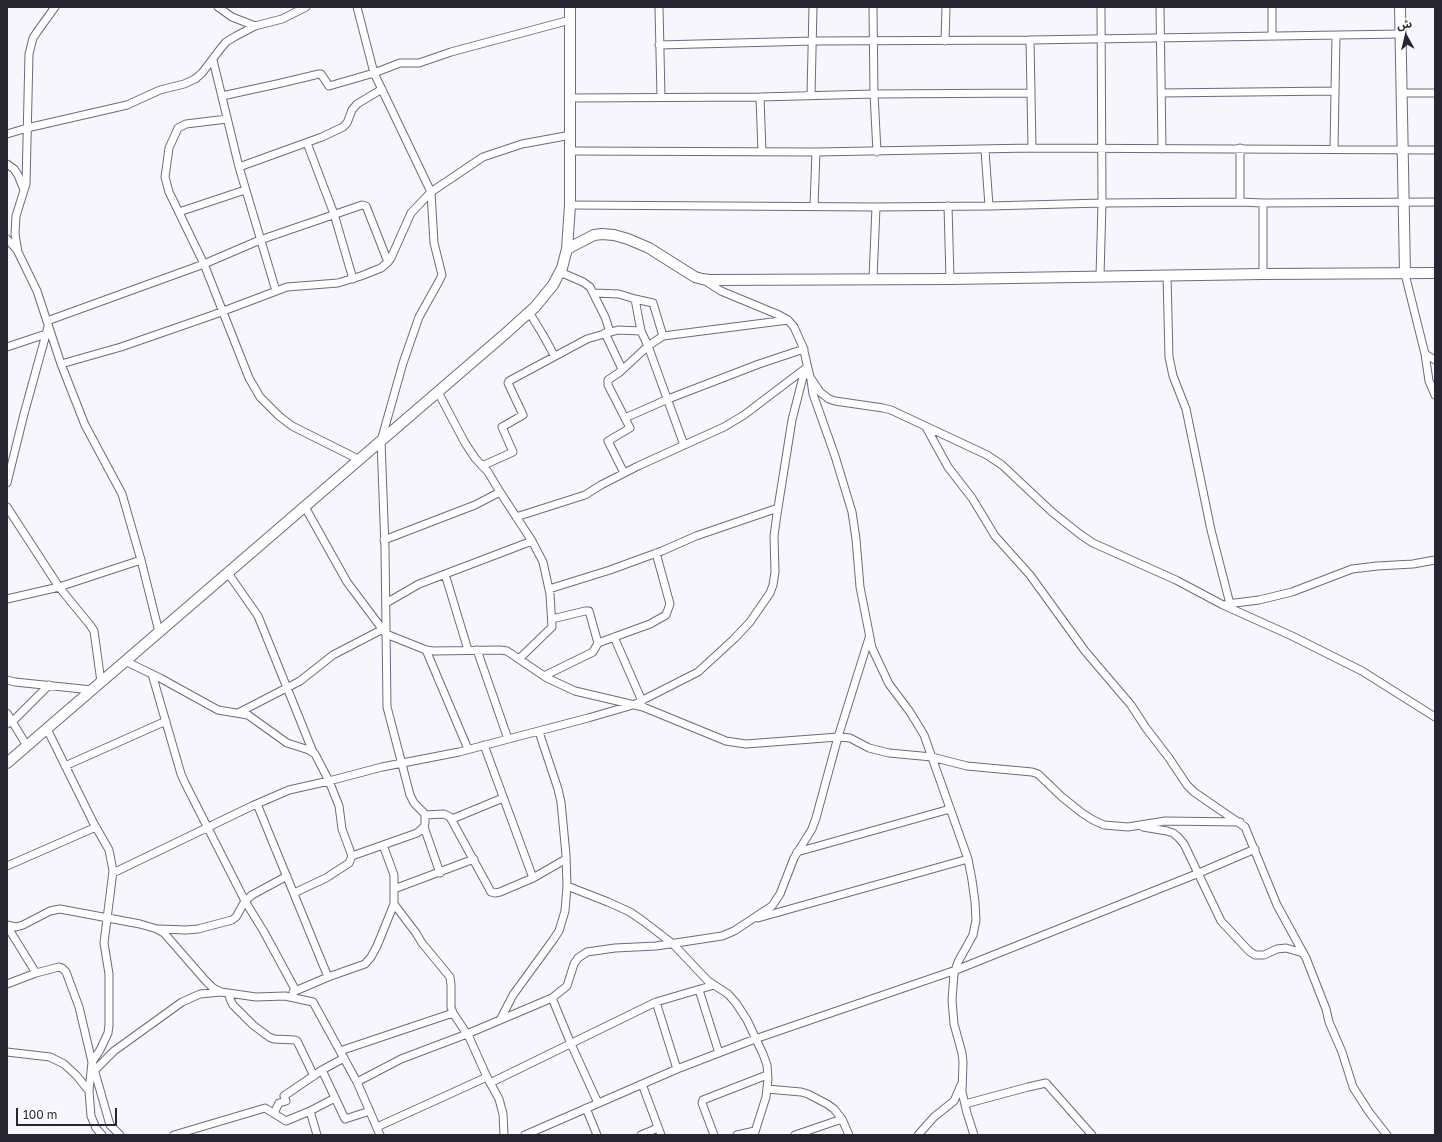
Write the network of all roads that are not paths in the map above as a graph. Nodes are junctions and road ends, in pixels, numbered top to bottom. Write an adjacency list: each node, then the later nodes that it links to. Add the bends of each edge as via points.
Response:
1 (55, 7): 41 (street, via 31,44)
2 (218, 7): 15 (street, via 232,18)
3 (306, 7): 15 (street, via 282,19)
4 (357, 7): 27 (street)
5 (570, 7): 14 (street)
6 (659, 7): 25 (street)
7 (813, 7): 22 (street)
8 (873, 7): 23 (street)
9 (946, 7): 24 (street)
10 (1101, 7): 19 (street)
11 (1160, 7): 20 (street)
12 (1272, 7): 17 (street)
13 (1400, 7): 16 (street)
14 (570, 20): 27 (street, via 419,62 400,63); 39 (street)
15 (255, 26): 26 (street, via 226,42)
16 (1401, 34): 18 (street); 34 (street)
17 (1272, 36): 18 (street); 20 (street)
18 (1336, 36): 29 (street)
19 (1102, 39): 20 (street); 21 (street); 47 (street)
20 (1160, 39): 30 (street)
21 (1030, 40): 24 (street); 31 (street)
22 (813, 41): 23 (street); 25 (street); 35 (street)
23 (874, 41): 24 (street); 33 (street)
24 (945, 41)
25 (659, 45): 37 (street)
26 (213, 60): 36 (street); 41 (street, via 199,76 184,84 160,90 127,105)
27 (374, 73): 28 (street); 36 (street, via 329,86 319,74)
28 (382, 89): 44 (street, via 357,104 343,127); 61 (street)
29 (1335, 91): 30 (street); 49 (street)
30 (1161, 92): 48 (street)
31 (1031, 93): 33 (street); 45 (street)
32 (1435, 93): 34 (street)
33 (874, 94): 35 (street); 56 (street)
34 (1402, 94): 51 (street)
35 (811, 95): 38 (street)
36 (222, 96): 40 (street)
37 (661, 97): 38 (street); 39 (street)
38 (760, 97): 54 (street)
39 (571, 98): 43 (street)
40 (227, 119): 58 (street); 72 (street, via 186,124 178,128 169,148 165,177)
41 (27, 128): 42 (street); 60 (street)
42 (7, 134)
43 (571, 135): 53 (street); 61 (street, via 522,144 483,157)
44 (307, 143): 58 (street); 73 (street)
45 (1032, 148): 47 (street); 50 (street)
46 (1240, 148): 48 (street); 49 (street); 62 (street)
47 (1102, 149): 48 (street); 64 (street)
48 (1162, 149)
49 (1334, 149): 51 (street)
50 (986, 150): 56 (street); 70 (street)
51 (1403, 150): 52 (street); 66 (street)
52 (1435, 150)
53 (571, 151): 54 (street); 67 (street)
54 (762, 152): 55 (street)
55 (816, 152): 56 (street); 68 (street)
56 (877, 152)
57 (7, 164): 60 (street, via 14,169)
58 (239, 167): 59 (street)
59 (245, 190): 72 (street); 75 (street)
60 (25, 191): 77 (street, via 15,224)
61 (431, 192): 78 (street, via 411,213); 115 (street, via 433,236 442,275 419,317)
62 (1240, 202): 64 (street); 65 (street)
63 (1435, 202): 66 (street)
64 (1102, 203): 70 (street); 85 (street)
65 (1263, 203): 66 (street); 82 (street)
66 (1404, 203): 83 (street)
67 (570, 205): 68 (street); 76 (street)
68 (814, 206): 71 (street)
69 (948, 206): 70 (street); 71 (street); 89 (street)
70 (989, 206)
71 (876, 207): 88 (street)
72 (179, 212): 79 (street)
73 (334, 214): 75 (street); 78 (street, via 366,205); 86 (street)
74 (7, 239): 77 (street)
75 (260, 240): 79 (street); 90 (street)
76 (567, 249): 80 (street); 87 (street, via 594,236 614,235 649,248)
77 (18, 252): 96 (street, via 37,291)
78 (388, 262): 86 (street, via 381,268)
79 (204, 264): 93 (street); 96 (street)
80 (560, 272): 91 (street, via 588,284); 94 (street, via 545,295)
81 (1435, 273): 83 (street)
82 (1263, 274): 83 (street); 84 (street)
83 (1405, 274): 103 (street)
84 (1167, 275): 85 (street); 137 (street, via 1169,357 1186,409)
85 (1100, 276): 89 (street)
86 (353, 279): 90 (street, via 295,286)
87 (702, 279): 88 (street); 95 (street, via 721,291)
88 (873, 279): 89 (street)
89 (950, 279)
90 (276, 291): 93 (street)
91 (594, 293): 92 (street, via 619,294); 98 (street, via 606,317)
92 (635, 299): 97 (street); 99 (street, via 654,304)
93 (222, 312): 106 (street, via 121,347); 117 (street, via 249,378 260,397 292,426)
94 (528, 312): 104 (street); 110 (street)
95 (788, 320): 99 (street); 102 (street)
96 (47, 327): 101 (street); 106 (street); 120 (street)
97 (641, 331): 98 (street, via 620,330); 100 (street)
98 (607, 333): 104 (street, via 581,341); 108 (street)
99 (663, 336): 100 (street)
100 (648, 346): 108 (street); 112 (street)
101 (7, 347)
102 (804, 349): 107 (street); 112 (street)
103 (1425, 354): 105 (street); 111 (street, via 1429,381)
104 (554, 355): 118 (street, via 508,381 523,415 502,427 513,452)
105 (1435, 360)
106 (61, 364): 129 (street, via 89,434 119,485)
107 (806, 368): 109 (street); 116 (street, via 744,415); 124 (street, via 792,420)
108 (622, 370): 113 (street, via 607,382)
109 (810, 377): 114 (street, via 820,392 829,399 883,408); 141 (street, via 813,394 852,512 860,587)
110 (438, 392): 115 (street); 118 (street, via 465,443)
111 (1435, 395)
112 (668, 399): 113 (street); 116 (street)
113 (625, 418): 119 (street, via 630,428 608,441)
114 (926, 427): 137 (street, via 996,460 1052,512 1090,541); 181 (street, via 948,467 972,498 995,536 1030,576 1085,651 1131,704 1187,785)
115 (381, 441): 117 (street); 126 (street)
116 (684, 445): 119 (street)
117 (360, 460): 123 (street)
118 (482, 466): 121 (street)
119 (624, 473): 125 (street, via 578,498)
120 (7, 483)
121 (500, 492): 125 (street); 126 (street, via 475,505)
122 (7, 507): 133 (street)
123 (305, 507): 131 (street); 139 (street, via 348,582)
124 (778, 508): 128 (street, via 696,536); 156 (street, via 774,536 773,585 750,622 698,672)
125 (516, 517): 127 (street)
126 (384, 540): 136 (street)
127 (532, 541): 132 (street); 134 (street, via 543,562)
128 (656, 553): 134 (street); 142 (street, via 670,604 669,609 666,615 655,622)
129 (141, 560): 133 (street); 140 (street)
130 (1435, 560): 137 (street, via 1417,564 1352,569 1292,592)
131 (228, 573): 140 (street); 154 (street, via 258,616)
132 (445, 574): 136 (street, via 419,584); 145 (street)
133 (59, 587): 135 (street); 152 (street, via 94,631)
134 (549, 589): 138 (street)
135 (7, 599)
136 (386, 603): 139 (street)
137 (1227, 604): 160 (street, via 1362,671)
138 (552, 619): 143 (street, via 589,611); 147 (street, via 552,628)
139 (384, 631): 144 (street); 154 (street, via 333,655 305,678); 173 (street, via 388,707)
140 (159, 632): 148 (street)
141 (870, 636): 165 (street); 171 (street, via 872,648 887,680 921,730)
142 (614, 638): 143 (street); 156 (street)
143 (598, 643): 150 (street, via 593,652)
144 (426, 650): 145 (street); 169 (street)
145 (468, 650): 146 (street)
146 (477, 650): 147 (street, via 507,651); 166 (street)
147 (519, 658): 150 (street)
148 (125, 661): 149 (street); 152 (street)
149 (152, 674): 158 (street, via 218,710); 161 (street)
150 (544, 676): 157 (street, via 583,694)
151 (7, 680): 153 (street)
152 (100, 682): 155 (street)
153 (49, 685): 155 (street); 162 (street)
154 (287, 688): 158 (street); 170 (street)
155 (92, 690): 163 (street)
156 (642, 701): 157 (street)
157 (633, 705): 164 (street); 165 (street, via 736,743)
158 (238, 712): 170 (street, via 252,718 287,743)
159 (7, 714): 162 (street)
160 (1435, 717)
161 (166, 721): 174 (street); 183 (street, via 181,774)
162 (10, 723): 168 (street)
163 (47, 729): 168 (street); 174 (street)
164 (539, 732): 166 (street); 191 (street, via 559,795)
165 (838, 738): 171 (street, via 850,738 877,751); 188 (street, via 816,818)
166 (508, 739): 167 (street)
167 (484, 745): 169 (street); 176 (street)
168 (27, 746): 172 (street)
169 (468, 749): 173 (street)
170 (313, 752): 175 (street)
171 (932, 757): 178 (street); 185 (street, via 967,766 1038,774 1062,797 1093,820 1112,826)
172 (7, 763)
173 (401, 764): 175 (street); 179 (street, via 412,799)
174 (65, 766): 182 (street)
175 (329, 781): 177 (street, via 293,788); 189 (street)
176 (503, 798): 180 (street); 198 (street)
177 (257, 804): 183 (street); 197 (street)
178 (950, 809): 188 (street); 192 (street)
179 (425, 815): 180 (street, via 444,814); 184 (street)
180 (452, 819): 190 (street)
181 (1240, 822): 185 (street, via 1166,821); 187 (street, via 1248,832)
182 (96, 827): 193 (street); 194 (street, via 109,850)
183 (208, 827): 194 (street); 202 (street)
184 (424, 827): 186 (street, via 417,833); 195 (street)
185 (1136, 827): 196 (street, via 1173,833 1184,844)
186 (383, 845): 189 (street); 200 (street, via 394,875)
187 (1255, 849): 196 (street); 209 (street, via 1277,905)
188 (797, 852): 205 (street, via 776,901)
189 (352, 856): 201 (street, via 349,864)
190 (474, 859): 195 (street); 198 (street, via 491,892 500,892)
191 (566, 859): 198 (street); 199 (street)
192 (968, 859): 205 (street); 210 (street, via 976,920 973,935)
193 (7, 866)
194 (113, 873): 204 (street)
195 (440, 873): 200 (street)
196 (1198, 873): 209 (street, via 1221,921 1249,951 1255,955 1264,955 1286,948); 210 (street)
197 (286, 876): 201 (street); 202 (street)
198 (533, 878)
199 (567, 886): 208 (street, via 630,912); 222 (street, via 565,911 559,931 513,995)
200 (394, 889): 203 (street)
201 (294, 893): 212 (street)
202 (245, 901): 207 (street, via 236,917 224,923 192,929); 216 (street)
203 (394, 904): 212 (street, via 377,946 365,964); 221 (street, via 450,977)
204 (108, 918): 206 (street, via 60,909 50,911 24,925); 207 (street); 229 (street, via 104,943 109,974 109,1025 100,1050)
205 (753, 919): 208 (street, via 722,936)
206 (7, 925): 211 (street)
207 (157, 929): 217 (street, via 172,941 208,984)
208 (673, 944): 214 (street); 219 (street, via 587,952 574,964 567,986)
209 (1303, 953): 268 (street, via 1353,1087)
210 (956, 970): 224 (street); 236 (street, via 952,984 952,1000 954,1024 962,1053)
211 (36, 973): 213 (street); 229 (street, via 59,967 66,972 79,1008)
212 (328, 977): 216 (street)
213 (7, 984)
214 (714, 985): 215 (street); 224 (street, via 736,1003)
215 (699, 990): 220 (street); 227 (street)
216 (296, 991): 218 (street)
217 (225, 993): 218 (street, via 256,997); 231 (street, via 200,994 182,1002 114,1051); 234 (street, via 233,1005 269,1037 295,1040)
218 (286, 996): 228 (street, via 313,1002)
219 (552, 998): 222 (street); 225 (street)
220 (656, 1002): 225 (street); 230 (street)
221 (453, 1013): 223 (street); 228 (street)
222 (500, 1020): 223 (street)
223 (467, 1034): 235 (street); 237 (street, via 401,1059)
224 (755, 1039): 227 (street); 233 (street, via 767,1065)
225 (571, 1044): 235 (street); 242 (street)
226 (7, 1052): 240 (street, via 50,1057 64,1064)
227 (719, 1053): 230 (street)
228 (342, 1054): 232 (street); 237 (street)
229 (92, 1062): 231 (street); 240 (street)
230 (676, 1069): 238 (street)
231 (95, 1070): 253 (street, via 110,1124)
232 (322, 1070): 234 (street); 241 (street)
233 (767, 1075): 239 (street); 261 (street, via 703,1100)
234 (314, 1076): 247 (street, via 284,1096 285,1101 279,1103)
235 (488, 1080): 249 (street); 257 (street, via 502,1108)
236 (962, 1081): 243 (street); 265 (street, via 954,1101 934,1117)
237 (357, 1082): 245 (street)
238 (642, 1084): 242 (street); 250 (street)
239 (767, 1089): 248 (street, via 808,1094 830,1107); 251 (street)
240 (89, 1090): 252 (street, via 91,1116)
241 (335, 1098): 245 (street, via 345,1119); 246 (street)
242 (598, 1103): 244 (street)
243 (965, 1104): 266 (street); 267 (street, via 1046,1083)
244 (586, 1108): 258 (street); 259 (street)
245 (370, 1111): 249 (street)
246 (310, 1112): 247 (street, via 286,1121); 255 (street)
247 (274, 1113): 254 (street, via 265,1108)
248 (842, 1119): 263 (street); 264 (street)
249 (377, 1126): 256 (street)
250 (660, 1132): 260 (street)
251 (755, 1133): 262 (street)
252 (102, 1135)
253 (120, 1135)
254 (174, 1135)
255 (317, 1135)
256 (380, 1135)
257 (504, 1135)
258 (525, 1135)
259 (597, 1135)
260 (641, 1135)
261 (714, 1135)
262 (737, 1135)
263 (795, 1135)
264 (849, 1135)
265 (918, 1135)
266 (974, 1135)
267 (1092, 1135)
268 (1387, 1135)

